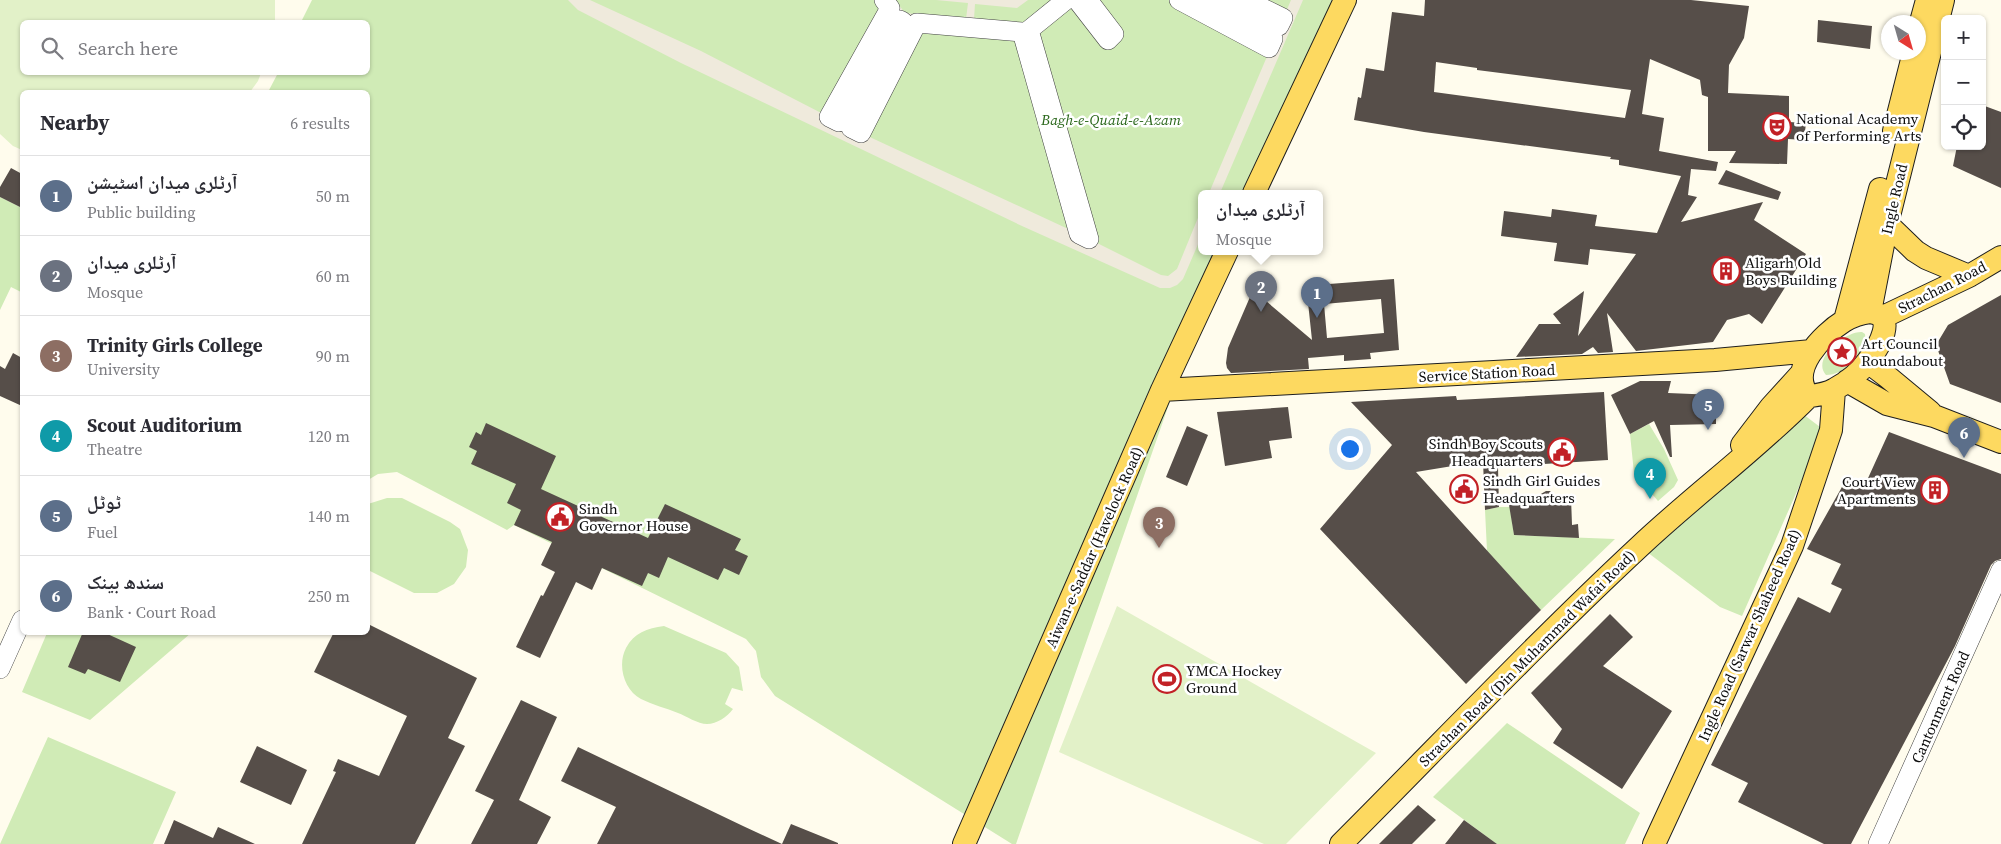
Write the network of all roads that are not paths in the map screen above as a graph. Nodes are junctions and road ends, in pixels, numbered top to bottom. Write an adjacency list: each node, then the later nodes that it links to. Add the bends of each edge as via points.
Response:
1 (884, 0): 2 (street, via 890,8 829,117 839,122 892,21 902,21 905,29 851,128 861,133 917,23 1022,32 1079,234 1089,239 1029,30)
2 (1066, 0)
3 (1077, 0): 4 (street, via 1108,40 1114,34)
4 (1088, 0)
5 (1179, 0): 6 (street, via 1269,48 1273,39)
6 (1197, 0)
7 (1228, 0): 8 (street, via 1279,26 1283,18)
8 (1246, 0)
9 (1345, 0): 14 (main road)
10 (1927, 0): 12 (main road)
11 (1943, 0): 15 (main road, Ingle Road)
12 (1923, 15)
13 (1912, 60): 20 (main road, Ingle Road)
14 (1255, 190)
15 (1887, 224): 18 (main road, via 1914,251); 19 (main road, Ingle Road)
16 (1225, 255): 25 (main road, Aiwan-e-Saddar (Havelock Road))
17 (2001, 257): 18 (main road, Strachan Road)
18 (1969, 276): 19 (main road, Strachan Road)
19 (1876, 314): 20 (main road, via 1858,314); 22 (main road, via 1885,324 1880,342)
20 (1845, 320): 21 (main road)
21 (1812, 352): 23 (main road); 25 (main road, Service Station Road)
22 (1868, 362): 24 (main road); 27 (main road)
23 (1801, 374): 26 (main road, via 1801,383); 29 (main road, Strachan Road (Din Muhammad Wafai Road))
24 (1841, 386): 26 (main road); 27 (main road, via 1887,404); 35 (main road, Ingle Road (Sarwar Shaheed Road), via 1792,546)
25 (1162, 390): 33 (main road, Aiwan-e-Saddar (Havelock Road))
26 (1809, 396): 29 (main road, Strachan Road (Din Muhammad Wafai Road))
27 (1934, 416): 28 (main road)
28 (2001, 442)
29 (1717, 477): 34 (main road, Strachan Road (Din Muhammad Wafai Road), via 1639,546)
30 (2001, 570): 36 (street, Cantonment Road)
31 (20, 624): 32 (street)
32 (0, 669)
33 (964, 844)
34 (1341, 844)
35 (1654, 844)
36 (1878, 844)

